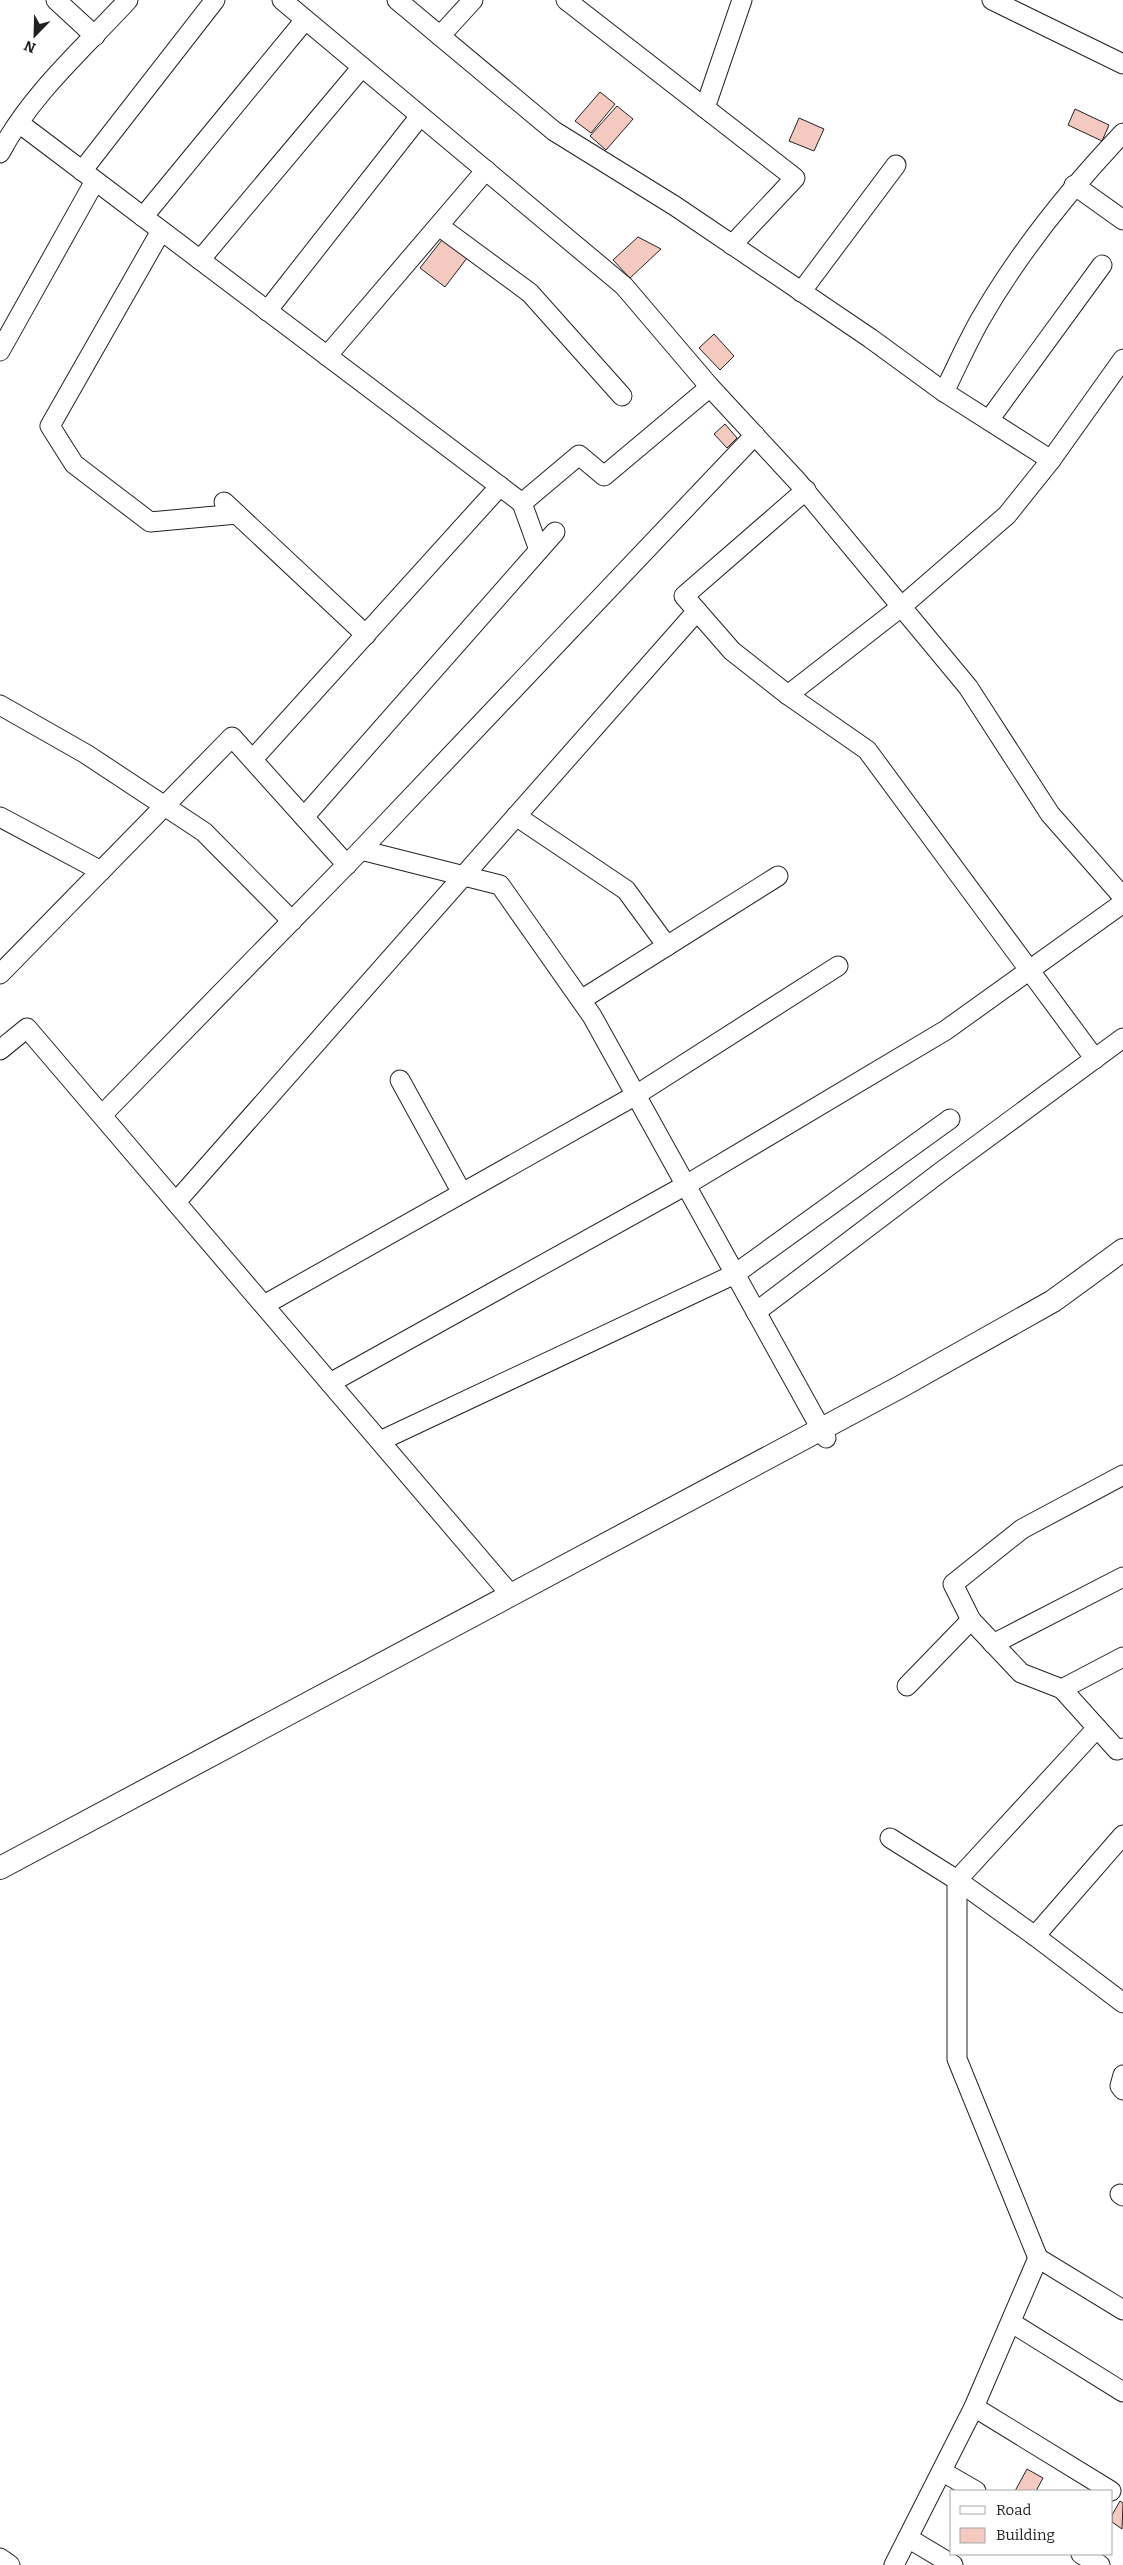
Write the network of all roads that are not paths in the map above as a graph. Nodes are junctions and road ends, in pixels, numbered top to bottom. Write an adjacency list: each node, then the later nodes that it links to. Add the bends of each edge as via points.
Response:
1 (56, 0): 11 (street)
2 (128, 0): 11 (street)
3 (215, 0): 22 (street)
4 (282, 0): 10 (street)
5 (397, 0): 12 (street)
6 (473, 0): 12 (street)
7 (566, 0): 15 (street)
8 (742, 0): 15 (street)
9 (992, 0): 13 (street)
10 (305, 20): 14 (street); 24 (street)
11 (94, 36): 17 (street)
12 (440, 36): 28 (street, via 554,131)
13 (1123, 64)
14 (362, 67): 16 (street); 29 (street)
15 (705, 108): 28 (street, via 795,178)
16 (420, 116): 21 (street); 32 (street)
17 (19, 123): 19 (street); 22 (street)
18 (1123, 133): 23 (street)
19 (0, 153)
20 (896, 165): 31 (street)
21 (486, 170): 26 (street); 36 (street, via 624,286)
22 (89, 176): 24 (street); 33 (street)
23 (1074, 185): 25 (street); 37 (street, via 980,320)
24 (143, 217): 27 (street)
25 (1123, 220)
26 (439, 226): 34 (street); 38 (street, via 530,293)
27 (161, 231): 29 (street); 49 (street, via 50,426 74,464 150,522 230,508)
28 (732, 245): 31 (street)
29 (200, 260): 32 (street)
30 (1102, 265): 39 (street)
31 (801, 292): 37 (street)
32 (267, 311): 34 (street)
33 (0, 351)
34 (327, 356): 42 (street)
35 (1123, 359): 41 (street)
36 (710, 387): 40 (street); 44 (street, via 604,476 579,455)
37 (944, 392): 39 (street)
38 (622, 396)
39 (989, 420): 41 (street)
40 (755, 435): 43 (street); 57 (street)
41 (1051, 460): 47 (street, via 1007,515)
42 (500, 486): 44 (street); 49 (street)
43 (806, 490): 47 (street); 48 (street, via 684,596)
44 (522, 503): 46 (street)
45 (555, 532): 46 (street)
46 (539, 550): 55 (street)
47 (901, 607): 50 (street); 62 (street, via 968,687 1050,814)
48 (696, 611): 50 (street, via 732,651); 54 (street)
49 (366, 635): 52 (street)
50 (788, 695): 67 (street, via 867,750)
51 (0, 705): 53 (street, via 86,754)
52 (253, 759): 53 (street, via 232,737); 55 (street)
53 (164, 806): 59 (street); 64 (street, via 204,832)
54 (516, 816): 60 (street); 65 (street, via 626,890)
55 (304, 817): 58 (street)
56 (3, 824): 59 (street)
57 (361, 850): 58 (street); 60 (street)
58 (347, 865): 64 (street)
59 (101, 870): 68 (street)
60 (463, 876): 69 (street, via 500,886); 79 (street)
61 (778, 876): 65 (street)
62 (1123, 897)
63 (1123, 902): 67 (street)
64 (292, 921): 75 (street)
65 (667, 946): 69 (street)
66 (838, 966): 74 (street)
67 (1029, 970): 72 (street); 77 (street, via 946,1030)
68 (0, 974)
69 (581, 1000): 74 (street)
70 (1123, 1038): 72 (street)
71 (0, 1050): 75 (street, via 27,1028)
72 (1095, 1059): 83 (street, via 942,1170)
73 (400, 1080): 78 (street)
74 (636, 1095): 77 (street); 78 (street)
75 (102, 1115): 79 (street)
76 (950, 1119): 81 (street)
77 (686, 1185): 81 (street); 84 (street)
78 (462, 1193): 82 (street)
79 (176, 1202): 82 (street)
80 (1123, 1250): 85 (street, via 1053,1301)
81 (735, 1274): 83 (street); 86 (street)
82 (264, 1306): 84 (street)
83 (756, 1312): 85 (street)
84 (330, 1383): 86 (street)
85 (823, 1434): 89 (street)
86 (380, 1441): 89 (street)
87 (1123, 1475): 90 (street, via 1022,1529 953,1584)
88 (1123, 1577): 91 (street)
89 (511, 1595): 99 (street)
90 (971, 1620): 91 (street); 93 (street)
91 (994, 1644): 94 (street, via 1021,1673)
92 (1123, 1657): 94 (street)
93 (907, 1686)
94 (1062, 1689): 95 (street)
95 (1097, 1728): 96 (street); 100 (street)
96 (1121, 1751)
97 (1123, 1835): 101 (street)
98 (890, 1838): 100 (street)
99 (0, 1868)
100 (956, 1880): 101 (street); 105 (street, via 957,2059)
101 (1035, 1936): 102 (street)
102 (1123, 2003)
103 (1123, 2075): 104 (street, via 1120,2086)
104 (1123, 2090)
105 (1038, 2258): 106 (street); 107 (street)
106 (1123, 2310)
107 (1012, 2323): 108 (street); 109 (street)
108 (1123, 2392)
109 (974, 2407): 110 (street); 112 (street)
110 (943, 2472): 111 (street); 113 (street)
111 (974, 2490)
112 (1110, 2490)
113 (908, 2538): 117 (street); 118 (street)
114 (1083, 2555): 119 (street)
115 (0, 2558): 116 (street)
116 (10, 2565)
117 (894, 2565)
118 (953, 2565)
119 (1100, 2565)

